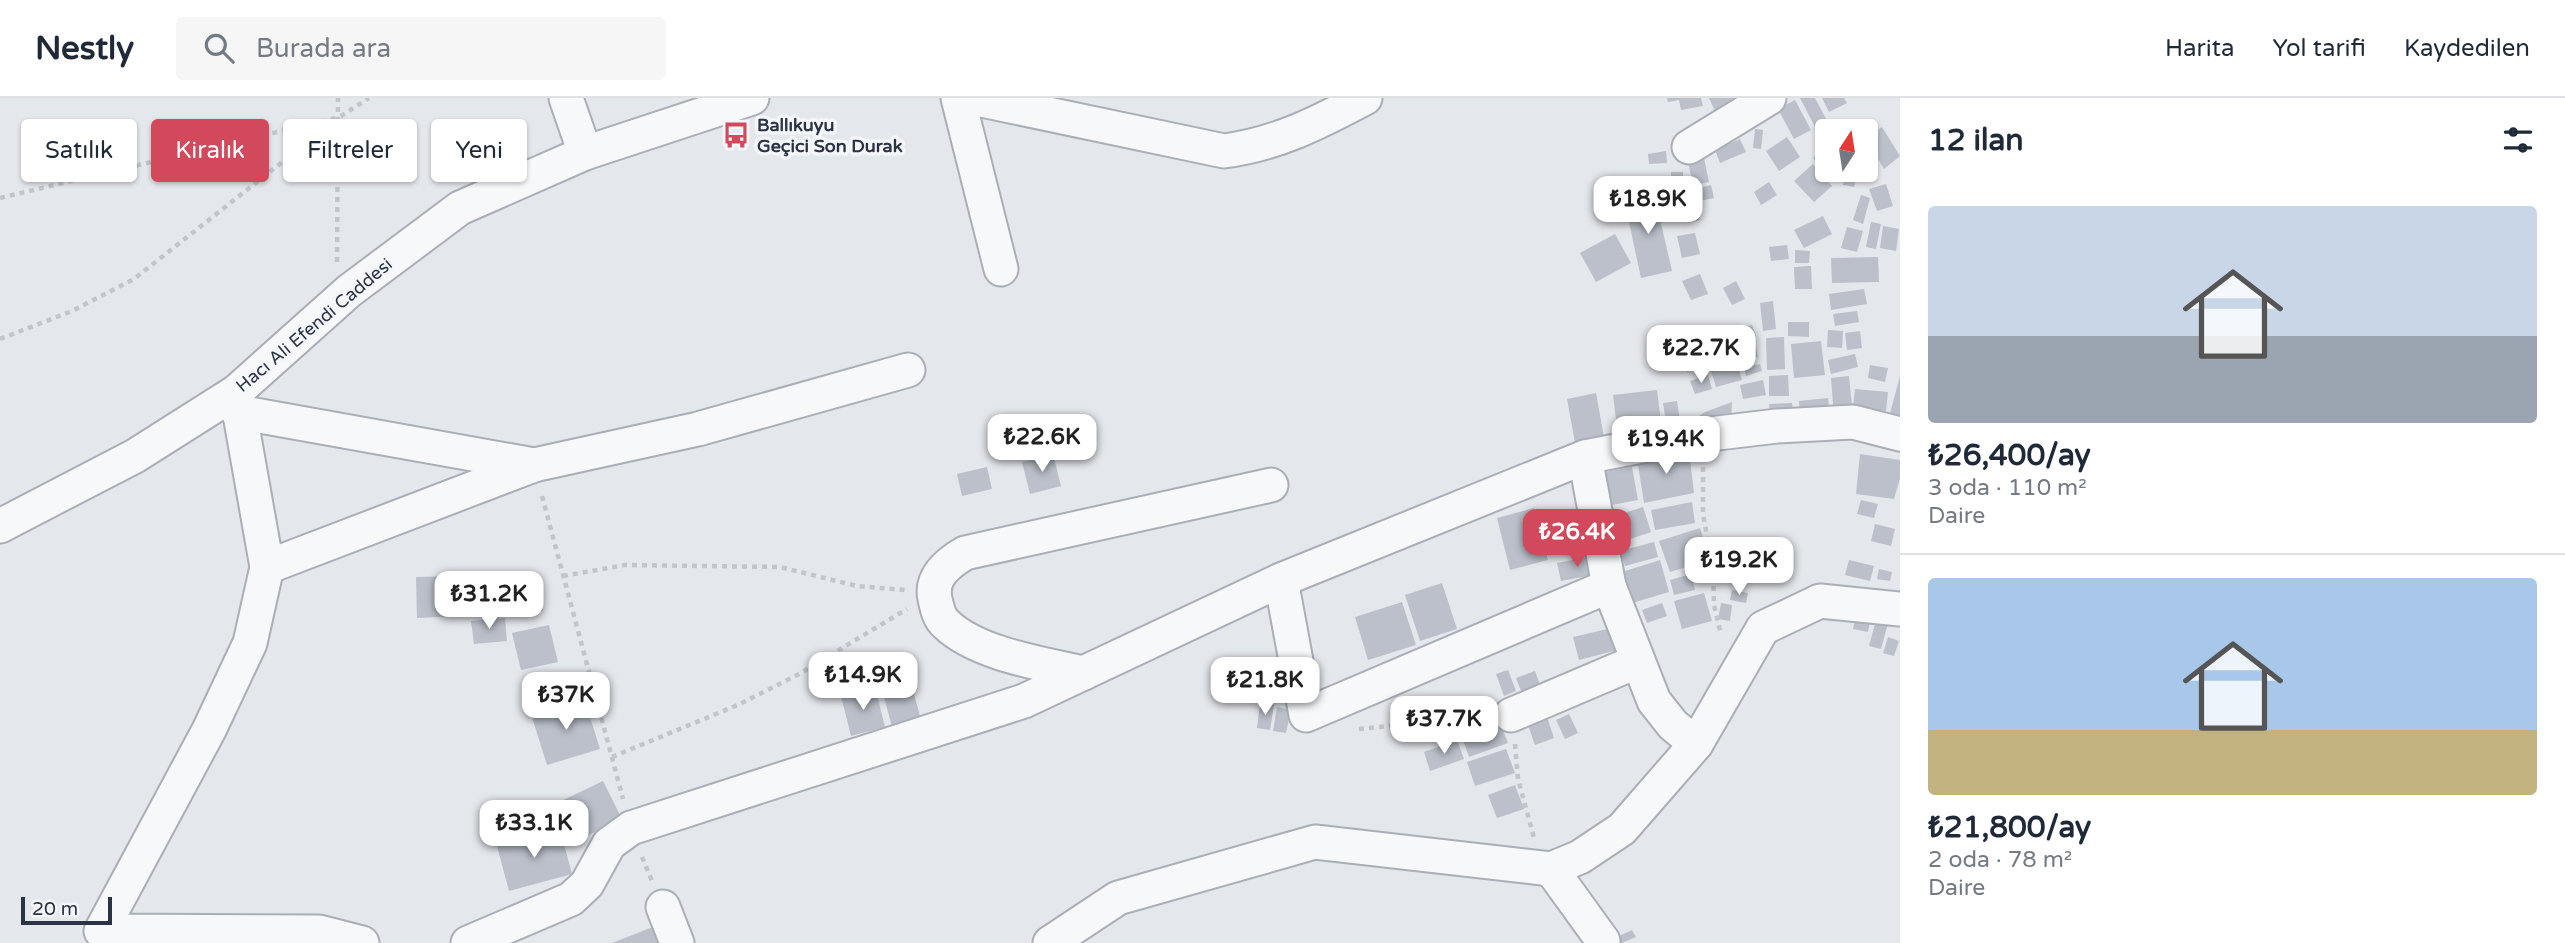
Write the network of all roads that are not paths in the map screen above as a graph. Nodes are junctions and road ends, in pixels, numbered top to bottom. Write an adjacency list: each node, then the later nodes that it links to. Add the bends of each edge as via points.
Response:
1 (566, 98): 8 (street)
2 (752, 98): 8 (street, Hacı Ali Efendi Caddesi)
3 (958, 98): 9 (street)
4 (972, 98): 5 (street, via 1224,151 1259,146 1303,131)
5 (1365, 98)
6 (1769, 98): 7 (street)
7 (1689, 147)
8 (585, 153): 11 (street, Hacı Ali Efendi Caddesi, via 460,208 344,295)
9 (1001, 270)
10 (908, 369): 14 (street, via 698,429)
11 (237, 402): 14 (street); 16 (street, Hacı Ali Efendi Caddesi); 17 (street)
12 (1900, 434): 13 (street, via 1853,422 1777,426)
13 (1585, 457): 18 (street); 19 (street)
14 (534, 465): 17 (street)
15 (1272, 485): 22 (street, via 965,553 945,565 934,592 945,624 1015,657)
16 (0, 526)
17 (267, 567): 28 (street, via 250,643 102,931 319,932)
18 (1282, 580): 19 (street, via 1306,715); 22 (street)
19 (1609, 586): 21 (street)
20 (1900, 609): 24 (street, via 1820,601 1763,628)
21 (1638, 662): 23 (street); 24 (street, via 1654,701)
22 (1084, 673): 29 (street, via 1024,701 631,828 609,844 587,884 571,899)
23 (1511, 716)
24 (1696, 744): 25 (street, via 1622,829 1580,857)
25 (1551, 869): 27 (street); 31 (street, via 1315,842 1118,898)
26 (663, 907): 30 (street)
27 (1603, 941)
28 (362, 943)
29 (468, 943)
30 (677, 943)
31 (1050, 943)

